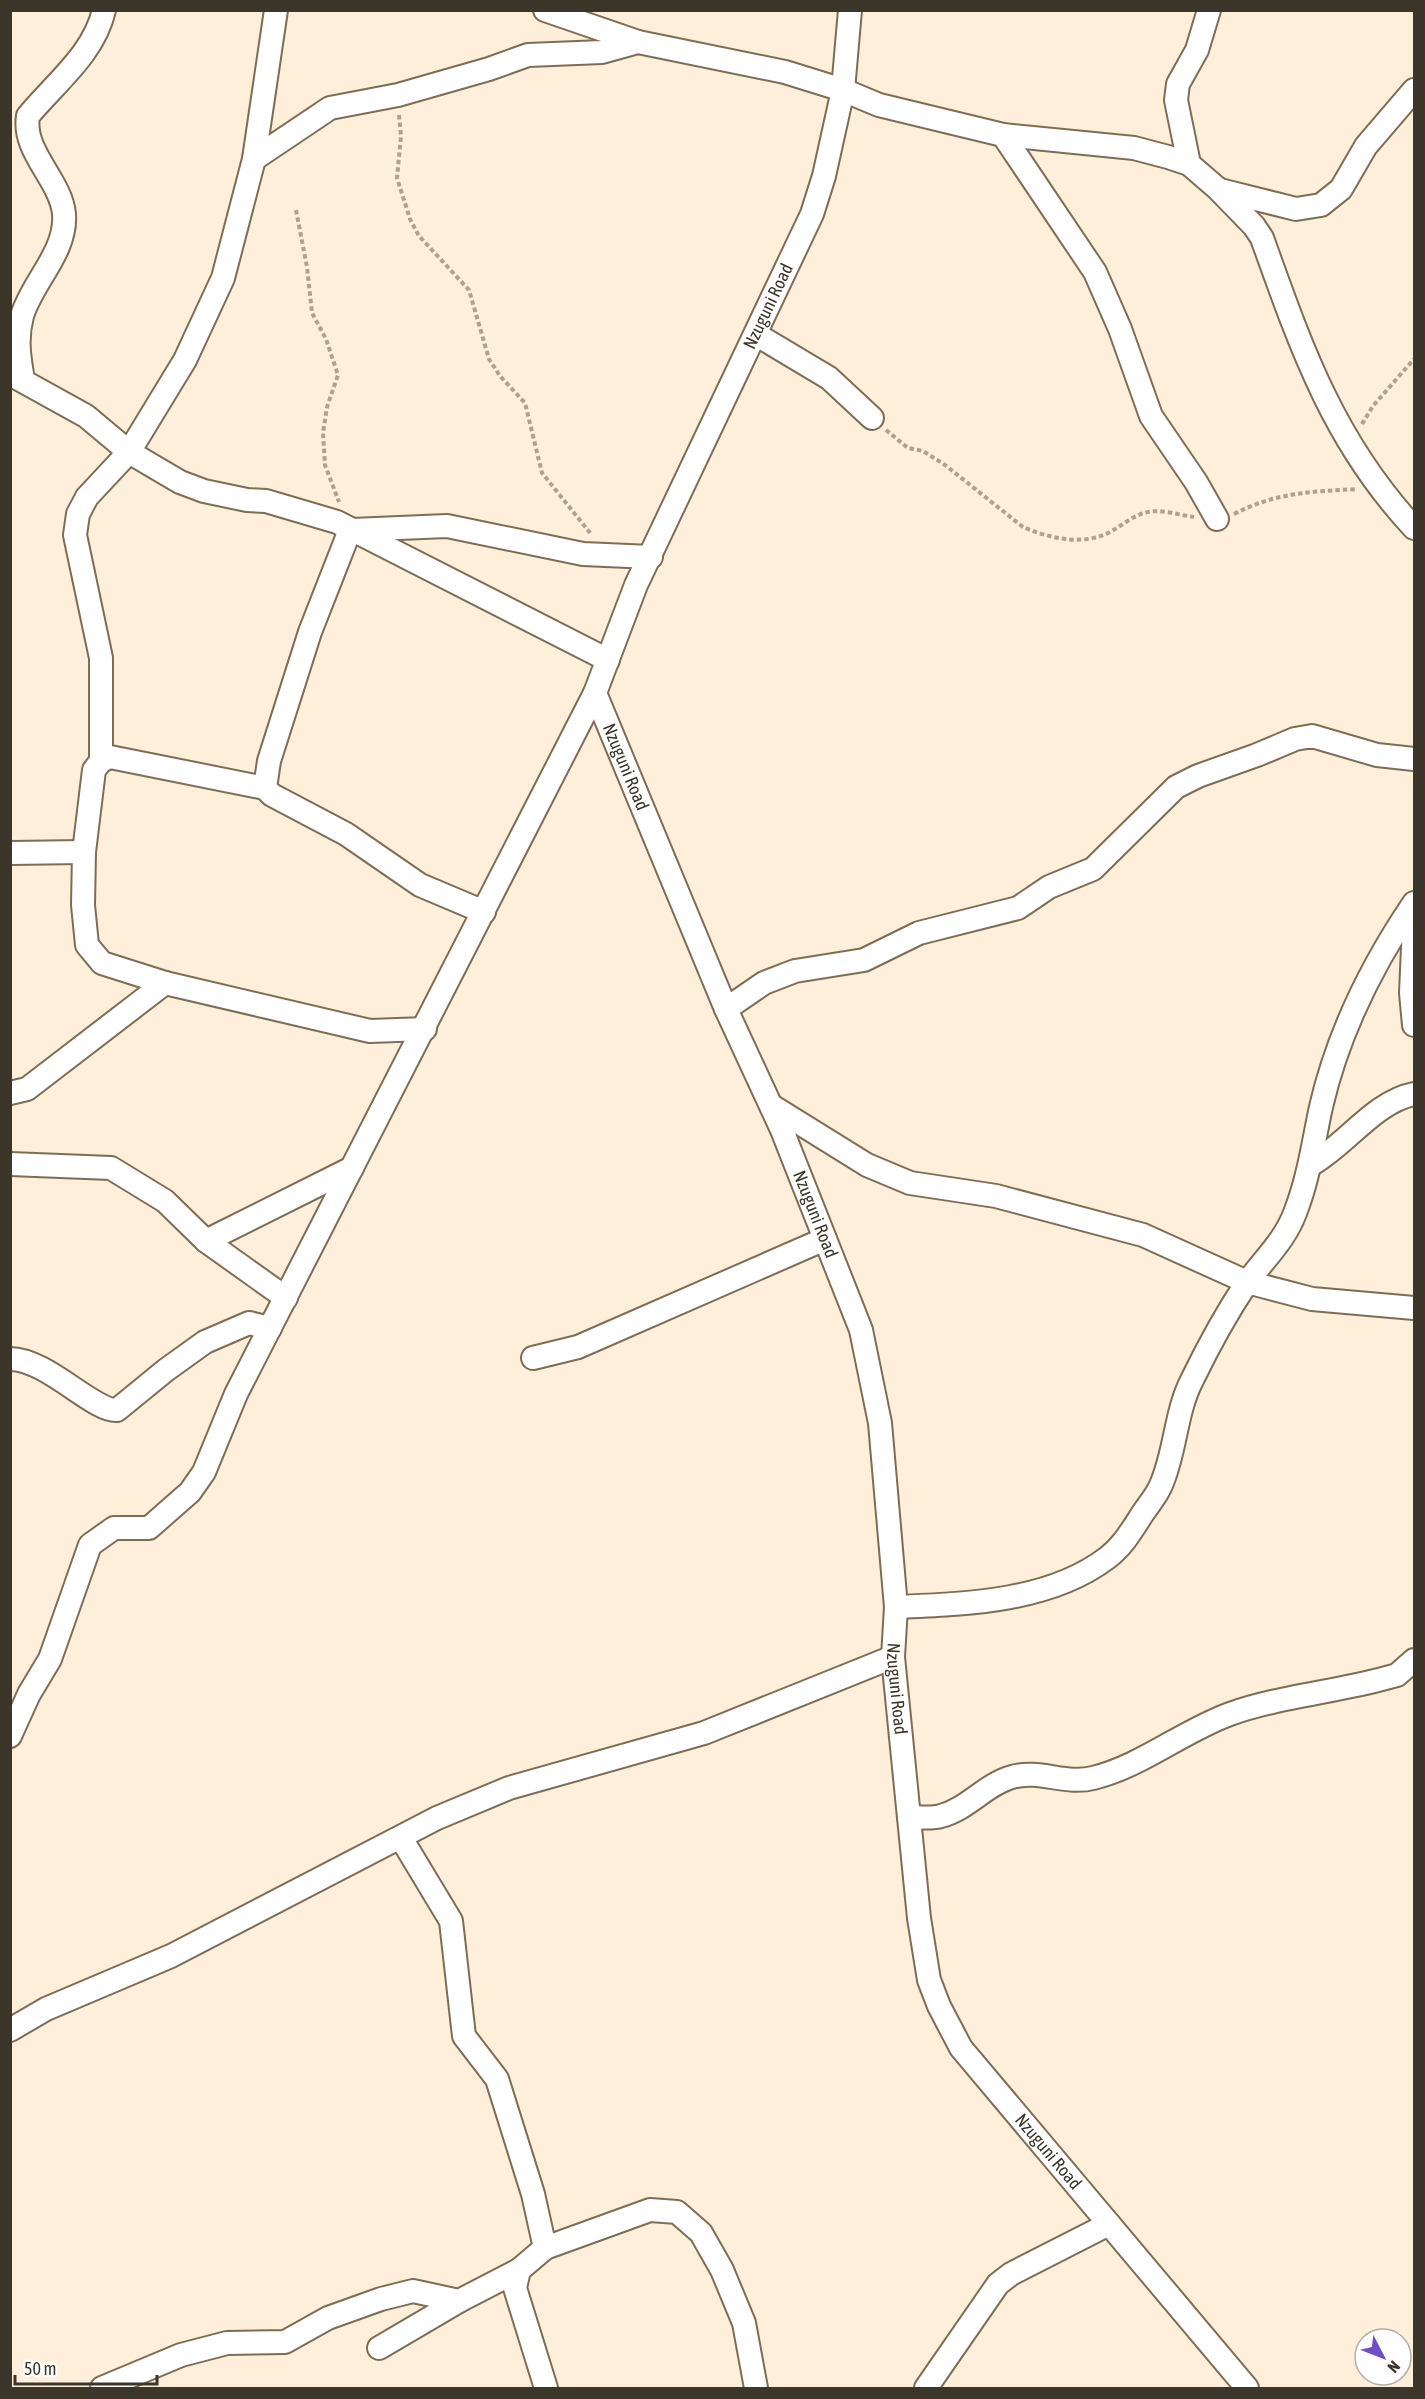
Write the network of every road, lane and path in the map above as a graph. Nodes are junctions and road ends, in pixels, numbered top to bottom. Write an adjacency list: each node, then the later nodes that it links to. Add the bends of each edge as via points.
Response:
1 (104, 10): 17 (street, via 100,27 83,56 28,116 30,139 57,190 64,214 63,231 22,315)
2 (276, 10): 11 (street)
3 (544, 10): 6 (street)
4 (850, 10): 7 (street, Nzuguni Road)
5 (1209, 10): 12 (street, via 1197,50 1178,84 1176,100)
6 (638, 42): 7 (street, via 785,72); 9 (street, via 602,52 528,55)
7 (843, 90): 10 (street, via 879,105); 15 (street, Nzuguni Road, via 812,214)
8 (1414, 90): 13 (street, via 1366,146 1341,189 1321,205 1296,209)
9 (398, 95): 11 (street, via 330,108); 25 (path, via 401,136 397,178 410,219 419,236 469,290 489,359 525,403 542,473)
10 (1003, 135): 12 (street, via 1134,148); 22 (street, via 1095,272 1151,416)
11 (254, 159): 20 (street, via 223,278 185,360)
12 (1189, 164): 13 (street)
13 (1218, 189): 19 (street, via 1262,238 1302,349)
14 (296, 210): 24 (path, via 312,313 338,375 323,434 325,465)
15 (757, 335): 18 (street, via 829,378); 26 (street, Nzuguni Road)
16 (1414, 359): 19 (path, via 1373,406)
17 (17, 377): 20 (street, via 86,416)
18 (872, 418): 22 (path, via 908,448 923,451 945,465 1023,527 1038,533 1084,541 1145,513)
19 (1349, 445): 21 (street)
20 (129, 452): 24 (street, via 190,486 247,501 266,501 337,522); 30 (street, via 87,497 78,514 75,535 101,658)
21 (1379, 488): 22 (path, via 1276,496); 23 (street)
22 (1217, 519)
23 (1414, 528)
24 (350, 530): 25 (street, via 447,526 554,549); 27 (street); 31 (street, via 310,632 268,761)
25 (609, 555): 26 (street)
26 (651, 557): 27 (street, Nzuguni Road, via 636,585)
27 (608, 660): 28 (street, Nzuguni Road)
28 (595, 693): 35 (street); 38 (street, Nzuguni Road)
29 (1414, 759): 38 (street, via 1377,755 1312,736 1295,739 1176,787 1093,868 1049,886 1018,908 919,933 864,960 795,970 764,983)
30 (100, 761): 31 (street, via 110,757); 32 (street, via 94,770)
31 (265, 788): 35 (street, via 346,834 420,885)
32 (84, 852): 33 (street); 37 (street, via 82,905 87,945 102,963)
33 (10, 853)
34 (1414, 903): 45 (street, via 1347,1023 1322,1106)
35 (484, 912): 40 (street)
36 (1414, 924): 39 (street)
37 (165, 983): 40 (street, via 370,1031); 41 (street, via 27,1089)
38 (726, 1009): 43 (street, Nzuguni Road)
39 (1414, 1025)
40 (425, 1029): 46 (street)
41 (10, 1093)
42 (1414, 1094): 45 (street, via 1395,1100)
43 (772, 1106): 47 (street, Nzuguni Road); 49 (street, via 867,1166 893,1177 996,1196 1143,1235)
44 (10, 1164): 48 (street, via 111,1168 165,1201)
45 (1312, 1164): 49 (street, via 1283,1237)
46 (352, 1168): 48 (street); 50 (street)
47 (825, 1239): 53 (street, via 578,1347); 55 (street, Nzuguni Road, via 861,1330 871,1375 880,1423)
48 (206, 1241): 50 (street)
49 (1247, 1282): 51 (street, via 1312,1299); 55 (street, via 1190,1382 1160,1488 1124,1543 1108,1558 1034,1593)
50 (286, 1298): 52 (street)
51 (1414, 1308)
52 (270, 1328): 54 (street, via 249,1323 205,1342 117,1410 104,1408 50,1372); 58 (street, via 236,1394 212,1456 190,1491 149,1528 114,1528 90,1545 50,1659 28,1694)
53 (533, 1358)
54 (10, 1359)
55 (896, 1607): 56 (street, Nzuguni Road)
56 (893, 1657): 59 (street, Nzuguni Road); 60 (street, via 704,1733 509,1788)
57 (1414, 1660): 59 (street, via 1397,1675 1230,1714 1096,1778 1078,1782 1029,1774 1015,1776 953,1812 939,1817)
58 (10, 1736)
59 (909, 1817): 62 (street, Nzuguni Road, via 919,1918 929,1980 939,2006 962,2048)
60 (401, 1838): 61 (street, via 171,1956 46,2009); 63 (street, via 451,1921 464,2036 497,2079 533,2194)
61 (10, 2030)
62 (1109, 2224): 70 (street, via 998,2284); 71 (street, Nzuguni Road)
63 (545, 2248): 64 (street); 69 (street, via 650,2210 677,2212 701,2233 722,2270 744,2323)
64 (519, 2270): 65 (street); 68 (street, via 515,2288)
65 (459, 2301): 66 (street); 67 (street, via 413,2291 328,2318 285,2342 227,2343 181,2355)
66 (379, 2348)
67 (102, 2388)
68 (546, 2388)
69 (756, 2388)
70 (926, 2388)
71 (1247, 2388)

